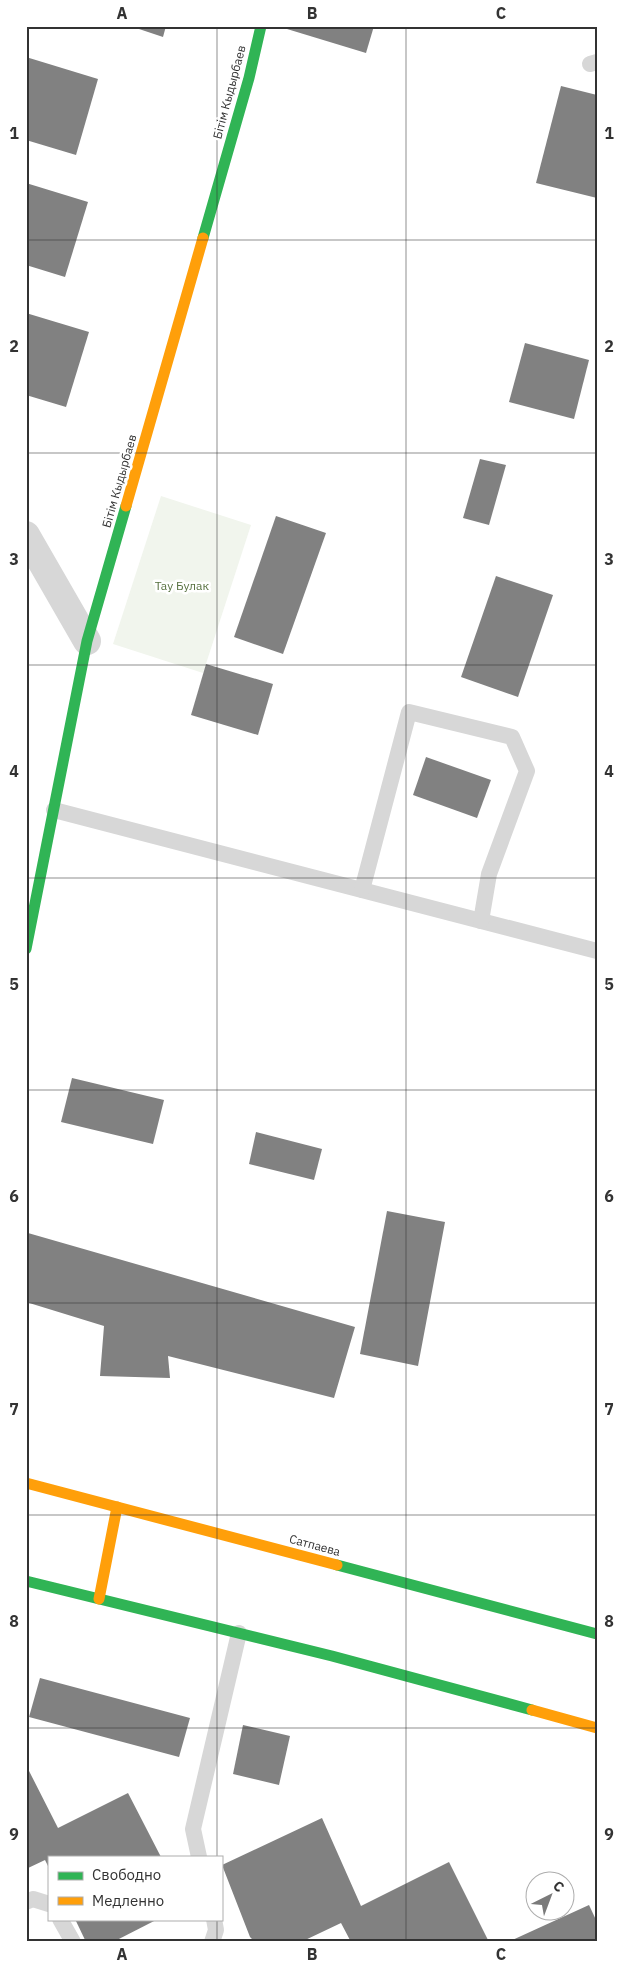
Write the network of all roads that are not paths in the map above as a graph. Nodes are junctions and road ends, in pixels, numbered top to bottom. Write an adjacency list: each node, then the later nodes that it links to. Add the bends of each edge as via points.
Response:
1 (261, 26): 3 (street, Бiтiм Кыдырбаев)
2 (26, 535): 3 (street)
3 (87, 641): 4 (street, Бiтiм Кыдырбаев)
4 (54, 810): 5 (lane); 7 (street, Бiтiм Кыдырбаев)
5 (362, 890): 6 (lane); 6 (lane, via 410,712 512,737 527,771 489,874)
6 (481, 921): 8 (lane)
7 (26, 949)
8 (597, 951)
9 (26, 1484): 10 (street, Сатпаева)
10 (117, 1507): 12 (street); 14 (street, Сатпаева)
11 (26, 1581): 12 (street)
12 (99, 1598): 13 (street)
13 (239, 1633): 15 (street); 16 (lane, via 193,1829)
14 (597, 1634)
15 (597, 1728)
16 (199, 1856)
17 (26, 1902): 18 (lane, via 33,1899)
18 (48, 1904)
19 (61, 1920): 21 (lane)
20 (214, 1920): 22 (lane, via 216,1930)
21 (73, 1942)
22 (212, 1942)

